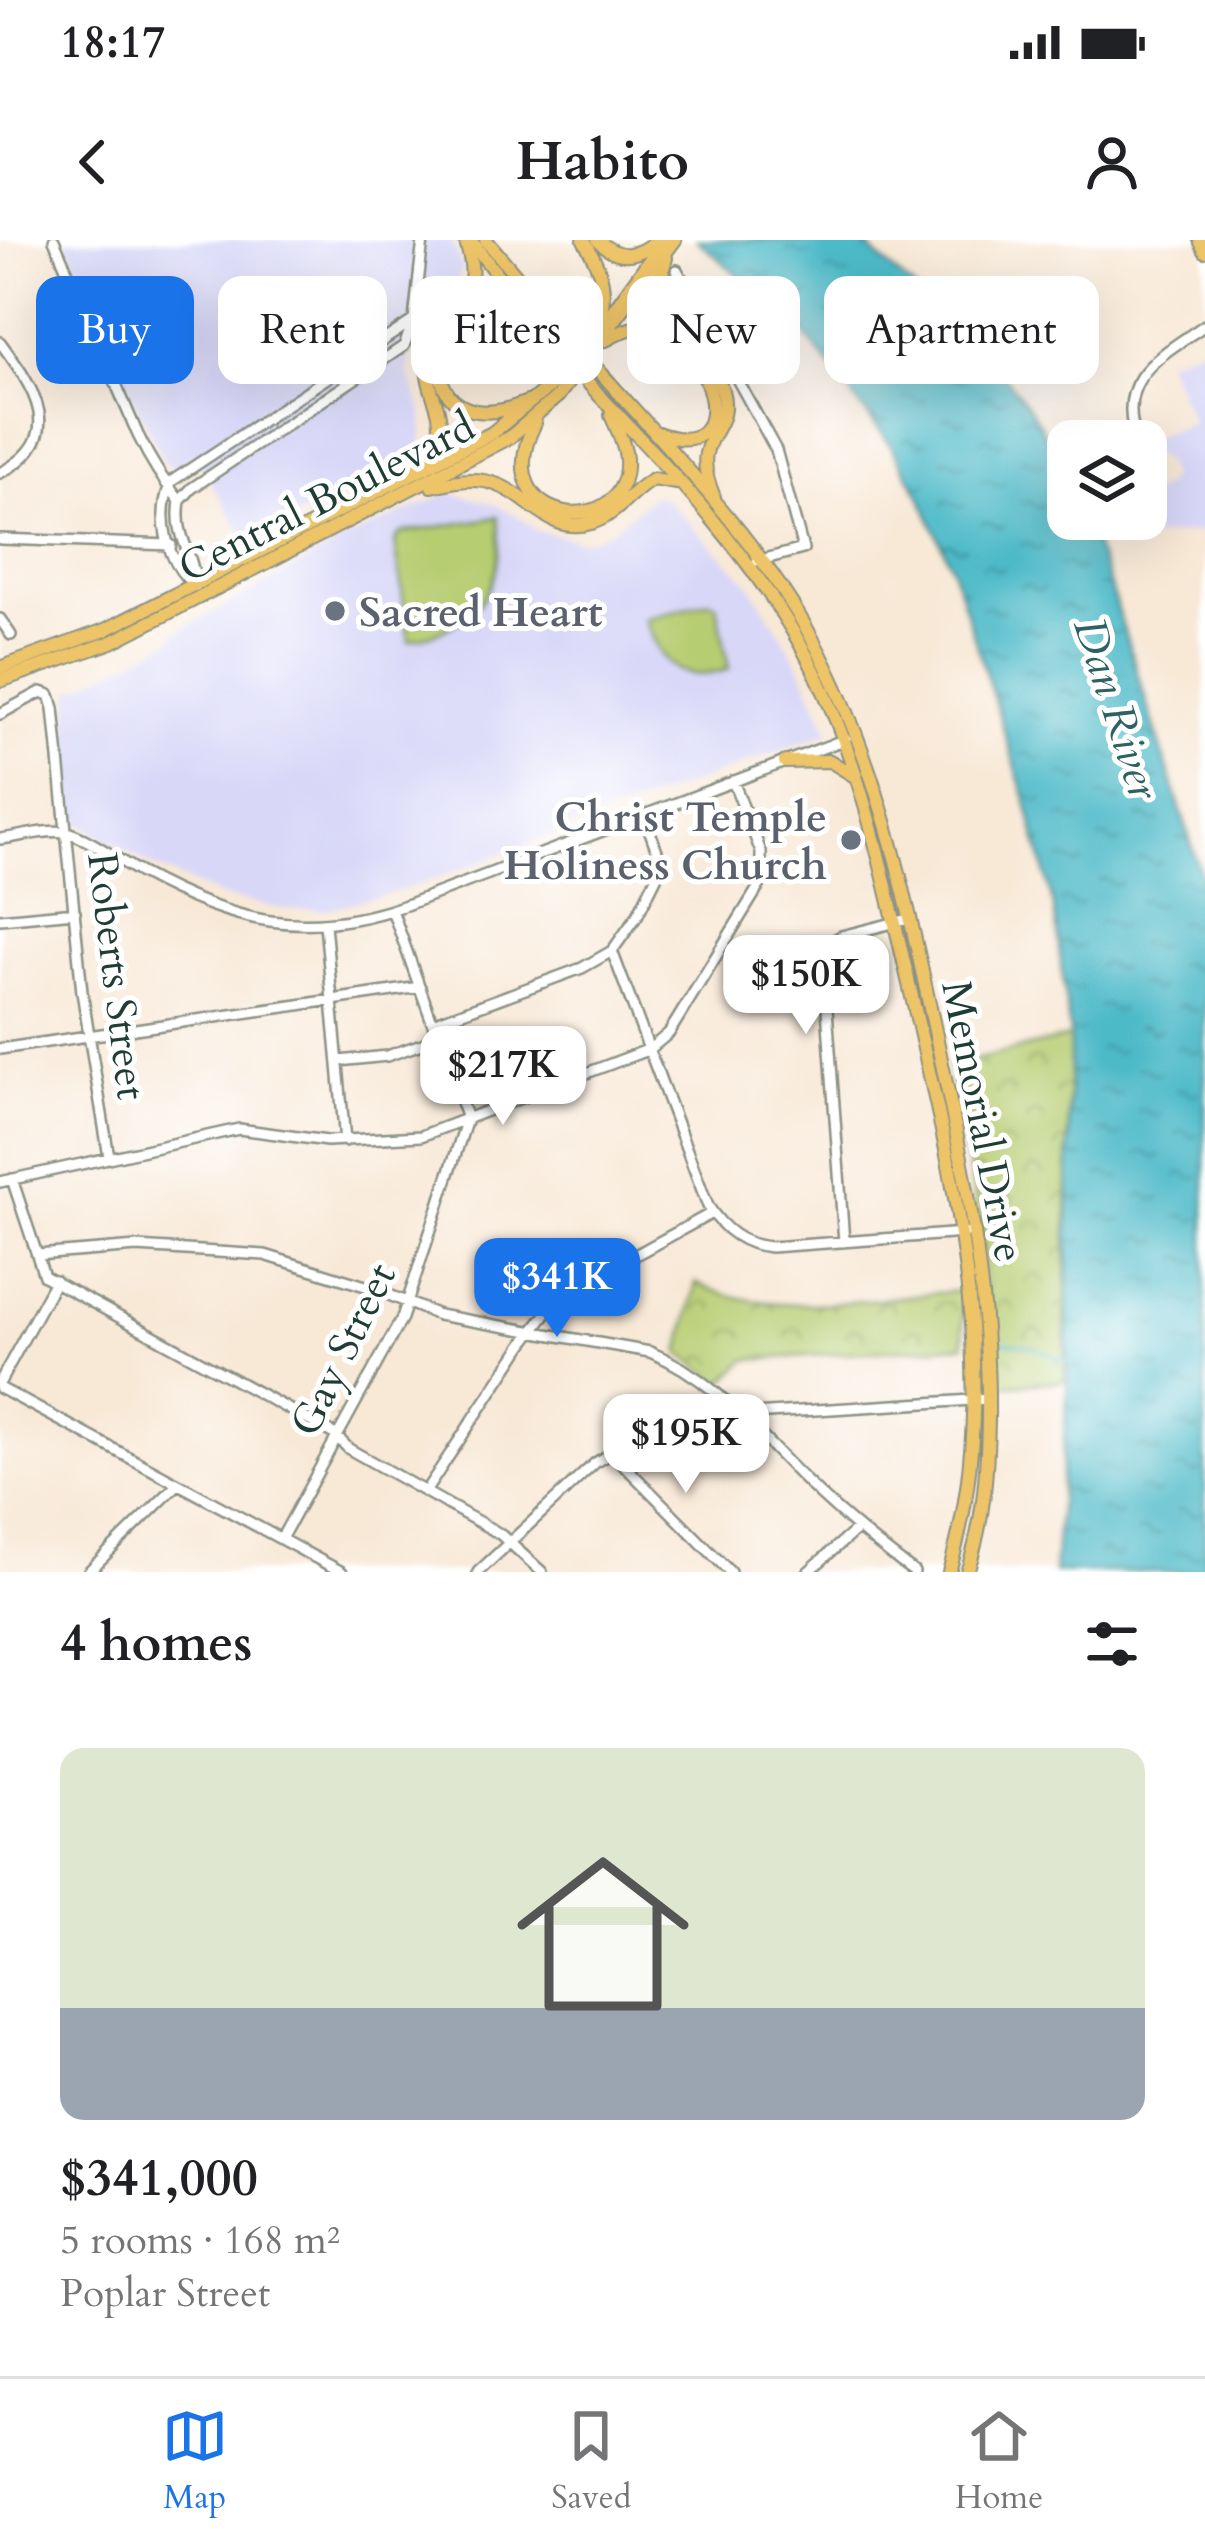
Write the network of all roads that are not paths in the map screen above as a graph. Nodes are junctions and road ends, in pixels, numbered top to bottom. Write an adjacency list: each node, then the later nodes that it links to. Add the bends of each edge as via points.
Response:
1 (54, 240): 30 (street)
2 (423, 240): 11 (street)
3 (467, 240): 12 (main road, Memorial Drive); 28 (main road, via 472,281 428,350 439,435)
4 (489, 240): 26 (main road, Memorial Drive, bridge)
5 (584, 240): 13 (main road)
6 (598, 240): 8 (main road, via 628,255)
7 (1200, 240): 9 (main road)
8 (664, 244): 17 (main road, Central Boulevard); 33 (main road, via 663,307 723,393 722,420 703,456)
9 (1205, 251)
10 (677, 270): 37 (street, via 781,463 803,549)
11 (419, 276)
12 (494, 276)
13 (601, 276)
14 (411, 322): 30 (street)
15 (1205, 325): 25 (street, via 1148,367 1129,404)
16 (411, 328): 32 (street, via 404,346)
17 (603, 330)
18 (603, 336): 26 (main road, via 658,331 702,373 715,404 703,430 682,439)
19 (0, 342): 27 (street, via 40,407 37,436)
20 (443, 384): 24 (main road, via 467,410 495,414)
21 (557, 384): 24 (main road, Central Boulevard)
22 (589, 384): 23 (main road, Memorial Drive, bridge)
23 (603, 399): 24 (main road, via 622,441 625,473 608,502 574,515 545,506 525,477 522,455); 29 (main road, Memorial Drive)
24 (541, 403): 28 (main road, Central Boulevard); 31 (main road, Central Boulevard, via 490,451)
25 (1132, 420)
26 (652, 430): 33 (main road, Memorial Drive)
27 (0, 473)
28 (400, 482): 38 (main road, Central Boulevard)
29 (680, 484): 31 (main road, via 653,479 599,520 570,525 484,481); 37 (main road, Memorial Drive)
30 (168, 487): 32 (street); 35 (street)
31 (413, 490): 42 (main road, Central Boulevard, via 112,642)
32 (180, 501): 36 (street)
33 (716, 503): 37 (main road, Memorial Drive)
34 (0, 539): 35 (street)
35 (169, 544): 36 (street); 38 (street)
36 (182, 545): 38 (street)
37 (754, 562): 44 (main road, Memorial Drive, via 812,639)
38 (196, 586): 41 (main road, Central Boulevard, via 85,639)
39 (0, 619): 40 (street)
40 (11, 635)
41 (0, 668)
42 (0, 681)
43 (0, 714): 49 (street, Roberts Street, via 41,692 52,700)
44 (851, 737): 45 (street); 47 (main road, Memorial Drive); 54 (main road, Memorial Drive, via 886,821)
45 (784, 762): 46 (street); 47 (main road, via 830,761)
46 (733, 781): 48 (street); 64 (street, via 761,852 761,884 669,1033)
47 (860, 783): 55 (main road, Memorial Drive)
48 (644, 815): 51 (street); 57 (street, via 658,850 656,878)
49 (66, 832): 50 (street); 52 (street, Roberts Street); 56 (street, via 223,912)
50 (0, 839)
51 (392, 910): 56 (street); 58 (street)
52 (75, 912): 53 (street); 61 (street, Roberts Street)
53 (0, 919)
54 (909, 919): 55 (street); 71 (main road, Memorial Drive)
55 (895, 923): 72 (main road, Memorial Drive); 73 (street, via 841,936 823,954)
56 (325, 924): 59 (street)
57 (612, 951): 60 (street); 64 (street)
58 (420, 987): 59 (street); 60 (street)
59 (332, 1000): 61 (street); 65 (street)
60 (433, 1023): 62 (street)
61 (89, 1036): 63 (street); 68 (street, Roberts Street)
62 (439, 1038): 65 (street); 66 (street)
63 (0, 1049)
64 (650, 1049): 66 (street); 70 (street)
65 (339, 1061): 67 (street)
66 (467, 1119): 67 (street, via 421,1136); 76 (street, Gay Street)
67 (345, 1142): 68 (street, via 239,1129)
68 (109, 1157): 69 (street)
69 (6, 1181): 74 (street)
70 (712, 1213): 73 (street, via 759,1246); 77 (street, via 569,1289)
71 (977, 1232): 72 (street); 79 (main road, Memorial Drive)
72 (961, 1233): 73 (street); 80 (main road, Memorial Drive)
73 (844, 1242)
74 (37, 1255): 75 (street, via 44,1276); 76 (street, via 137,1247 265,1255)
75 (55, 1281): 78 (street); 82 (street)
76 (407, 1303): 77 (street); 82 (street, Gay Street)
77 (534, 1333): 81 (street, via 667,1359); 87 (street)
78 (0, 1385): 86 (street)
79 (988, 1399): 80 (street); 85 (main road, Memorial Drive)
80 (972, 1400): 81 (street); 84 (main road, Memorial Drive)
81 (739, 1415): 83 (street, via 669,1424); 90 (street)
82 (338, 1436): 87 (street); 91 (street, Gay Street)
83 (610, 1451): 92 (street); 98 (street)
84 (968, 1457): 85 (street); 88 (main road, Memorial Drive)
85 (987, 1457): 89 (main road, Memorial Drive)
86 (178, 1484): 91 (street); 94 (street)
87 (424, 1492): 92 (street)
88 (963, 1512): 89 (street); 101 (main road, Memorial Drive)
89 (982, 1514): 93 (main road, Memorial Drive)
90 (856, 1528): 99 (street); 100 (street)
91 (281, 1539): 95 (street)
92 (510, 1541): 96 (street); 97 (street)
93 (968, 1571)
94 (88, 1572)
95 (341, 1572)
96 (478, 1572)
97 (542, 1572)
98 (730, 1572)
99 (808, 1572)
100 (914, 1572)
101 (949, 1572)

